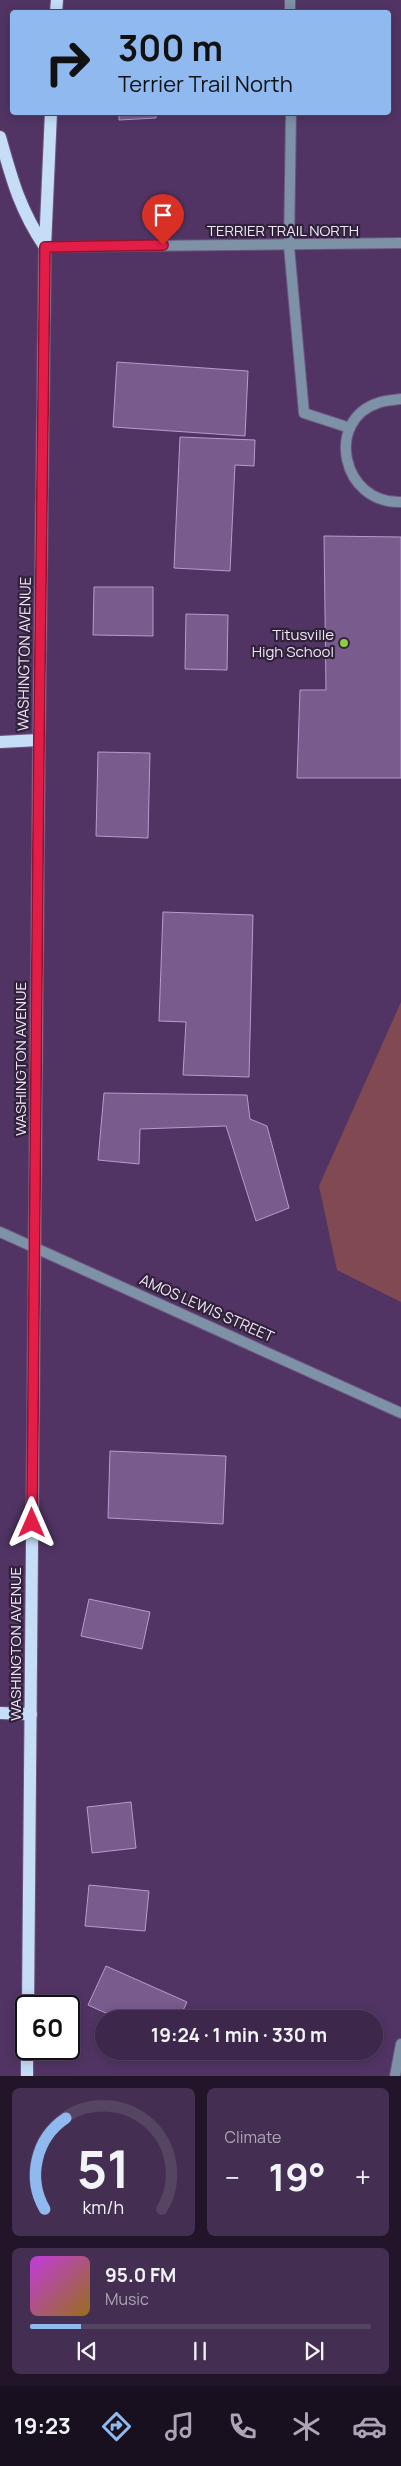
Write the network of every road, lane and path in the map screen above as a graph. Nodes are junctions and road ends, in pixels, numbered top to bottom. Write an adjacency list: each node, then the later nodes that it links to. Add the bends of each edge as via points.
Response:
1 (51, 115): 6 (main road, WASHINGTON AVENUE)
2 (291, 115): 5 (street)
3 (0, 137): 6 (main road, via 18,198 28,222)
4 (401, 243): 5 (street, TERRIER TRAIL NORTH)
5 (289, 246): 6 (street, TERRIER TRAIL NORTH); 8 (street, via 304,413)
6 (45, 247): 10 (main road, WASHINGTON AVENUE)
7 (401, 399): 8 (street, via 377,403 360,414)
8 (350, 428): 9 (street, via 345,447 348,468 359,486 370,496)
9 (401, 502)
10 (39, 740): 11 (main road); 13 (main road, WASHINGTON AVENUE)
11 (0, 742)
12 (0, 1232): 13 (street, AMOS LEWIS STREET)
13 (35, 1247): 14 (street, AMOS LEWIS STREET); 16 (main road, WASHINGTON AVENUE)
14 (401, 1412)
15 (0, 1713): 16 (main road)
16 (31, 1714): 17 (main road, WASHINGTON AVENUE)
17 (28, 1995)
18 (401, 2044): 21 (street)
19 (28, 2060): 20 (main road)
20 (27, 2076)
21 (395, 2076)

